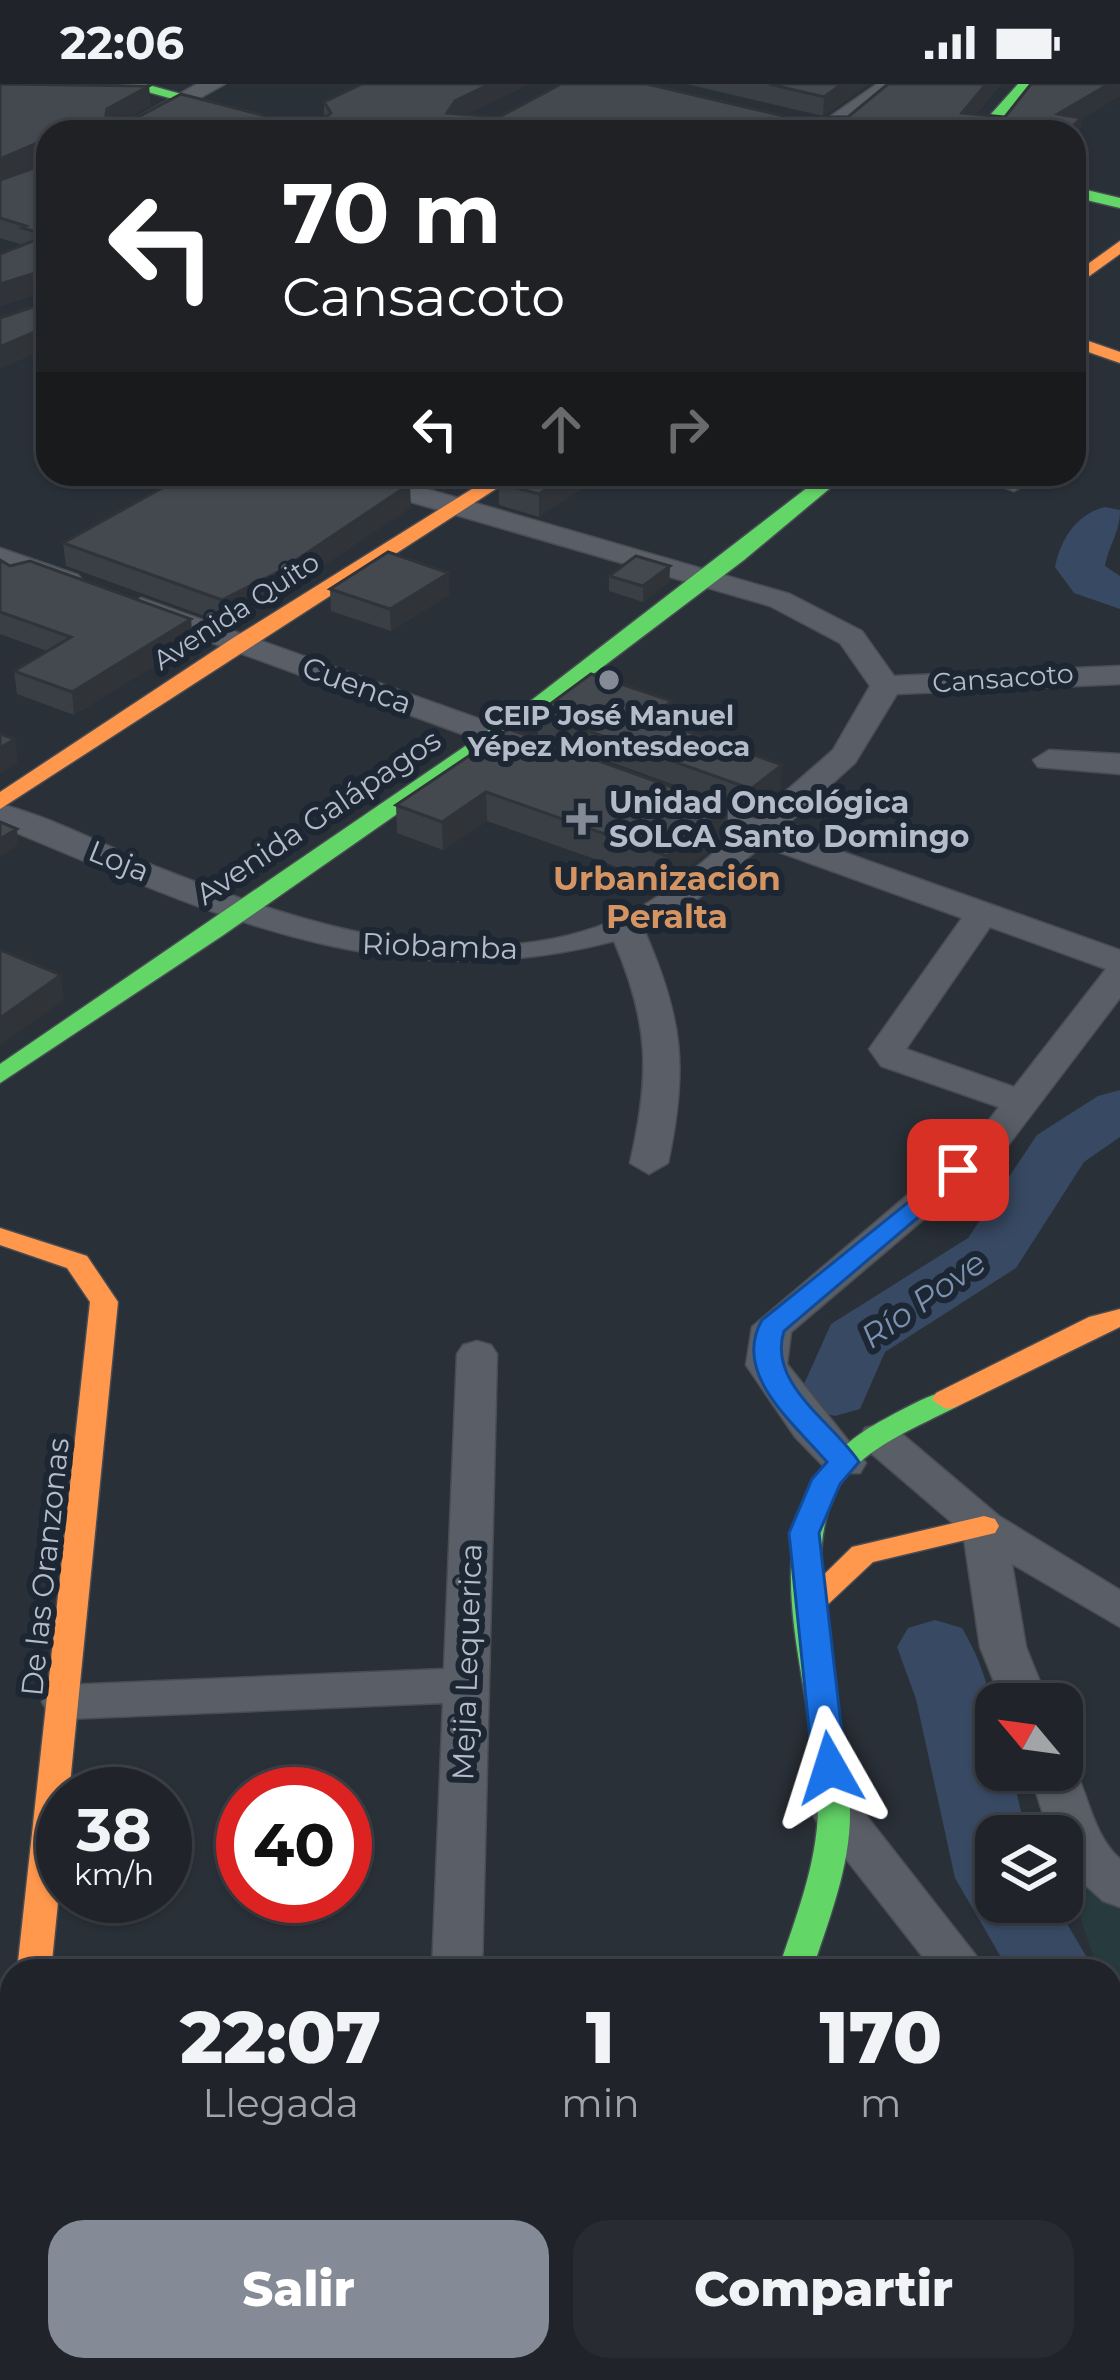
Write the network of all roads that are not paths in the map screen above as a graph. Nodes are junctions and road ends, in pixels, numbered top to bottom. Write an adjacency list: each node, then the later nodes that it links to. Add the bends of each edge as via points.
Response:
1 (127, 84): 5 (street)
2 (214, 84): 5 (street)
3 (892, 84): 8 (street)
4 (1026, 84): 9 (street)
5 (185, 100): 6 (street); 7 (street)
6 (146, 120)
7 (263, 120)
8 (834, 120)
9 (994, 120)
10 (1086, 195): 11 (street)
11 (1120, 203)
12 (1120, 246): 13 (street)
13 (1086, 273)
14 (1086, 345): 15 (street)
15 (1120, 358)
16 (387, 486): 19 (street)
17 (489, 486): 19 (street, Avenida Quito)
18 (823, 486): 23 (street, Avenida Galápagos)
19 (457, 506): 23 (street); 25 (street, Avenida Quito)
20 (62, 551): 22 (street)
21 (0, 556): 22 (street, Cuenca)
22 (31, 568): 24 (street); 25 (street, Cuenca)
23 (711, 580): 27 (street, via 780,600 850,637); 28 (street, Avenida Galápagos)
24 (0, 584)
25 (240, 642): 28 (street, Cuenca); 33 (street, Avenida Quito)
26 (1120, 675): 27 (street, Cansacoto)
27 (885, 686): 35 (street, Riobamba, via 868,728 835,773)
28 (499, 737): 29 (street, Cuenca); 36 (street, Avenida Galápagos)
29 (564, 759)
30 (1049, 760): 31 (street)
31 (1120, 764)
32 (650, 788): 35 (street)
33 (0, 802)
34 (0, 814): 36 (street, Loja)
35 (757, 832): 37 (street); 38 (street, Riobamba, via 687,892)
36 (238, 909): 38 (street, Riobamba, via 328,938 423,951 524,951); 41 (street, Avenida Galápagos)
37 (982, 913): 39 (street); 42 (street, via 887,1048 894,1058)
38 (626, 928): 43 (street, via 661,1010 668,1086)
39 (1120, 962)
40 (1120, 974): 42 (street)
41 (3, 1070)
42 (1021, 1102): 47 (street, via 990,1144 772,1327 766,1365 810,1427)
43 (649, 1163)
44 (0, 1236): 53 (street, De las Oranzonas, via 84,1263 104,1302)
45 (1120, 1318): 47 (street)
46 (477, 1354): 52 (street, Mejia Lequerica)
47 (862, 1450): 48 (street); 49 (street, via 827,1479 804,1533)
48 (984, 1526): 49 (street, via 863,1554); 50 (street); 51 (street, via 1004,1648)
49 (812, 1601): 55 (street)
50 (1120, 1611)
51 (1018, 1683)
52 (466, 1685): 53 (street); 58 (street, Mejia Lequerica)
53 (64, 1702): 57 (street, De las Oranzonas)
54 (1059, 1791): 56 (street, via 1079,1851)
55 (835, 1809): 59 (street, via 824,1884); 60 (street)
56 (1120, 1888)
57 (35, 1959)
58 (457, 1959)
59 (799, 1959)
60 (954, 1959)

